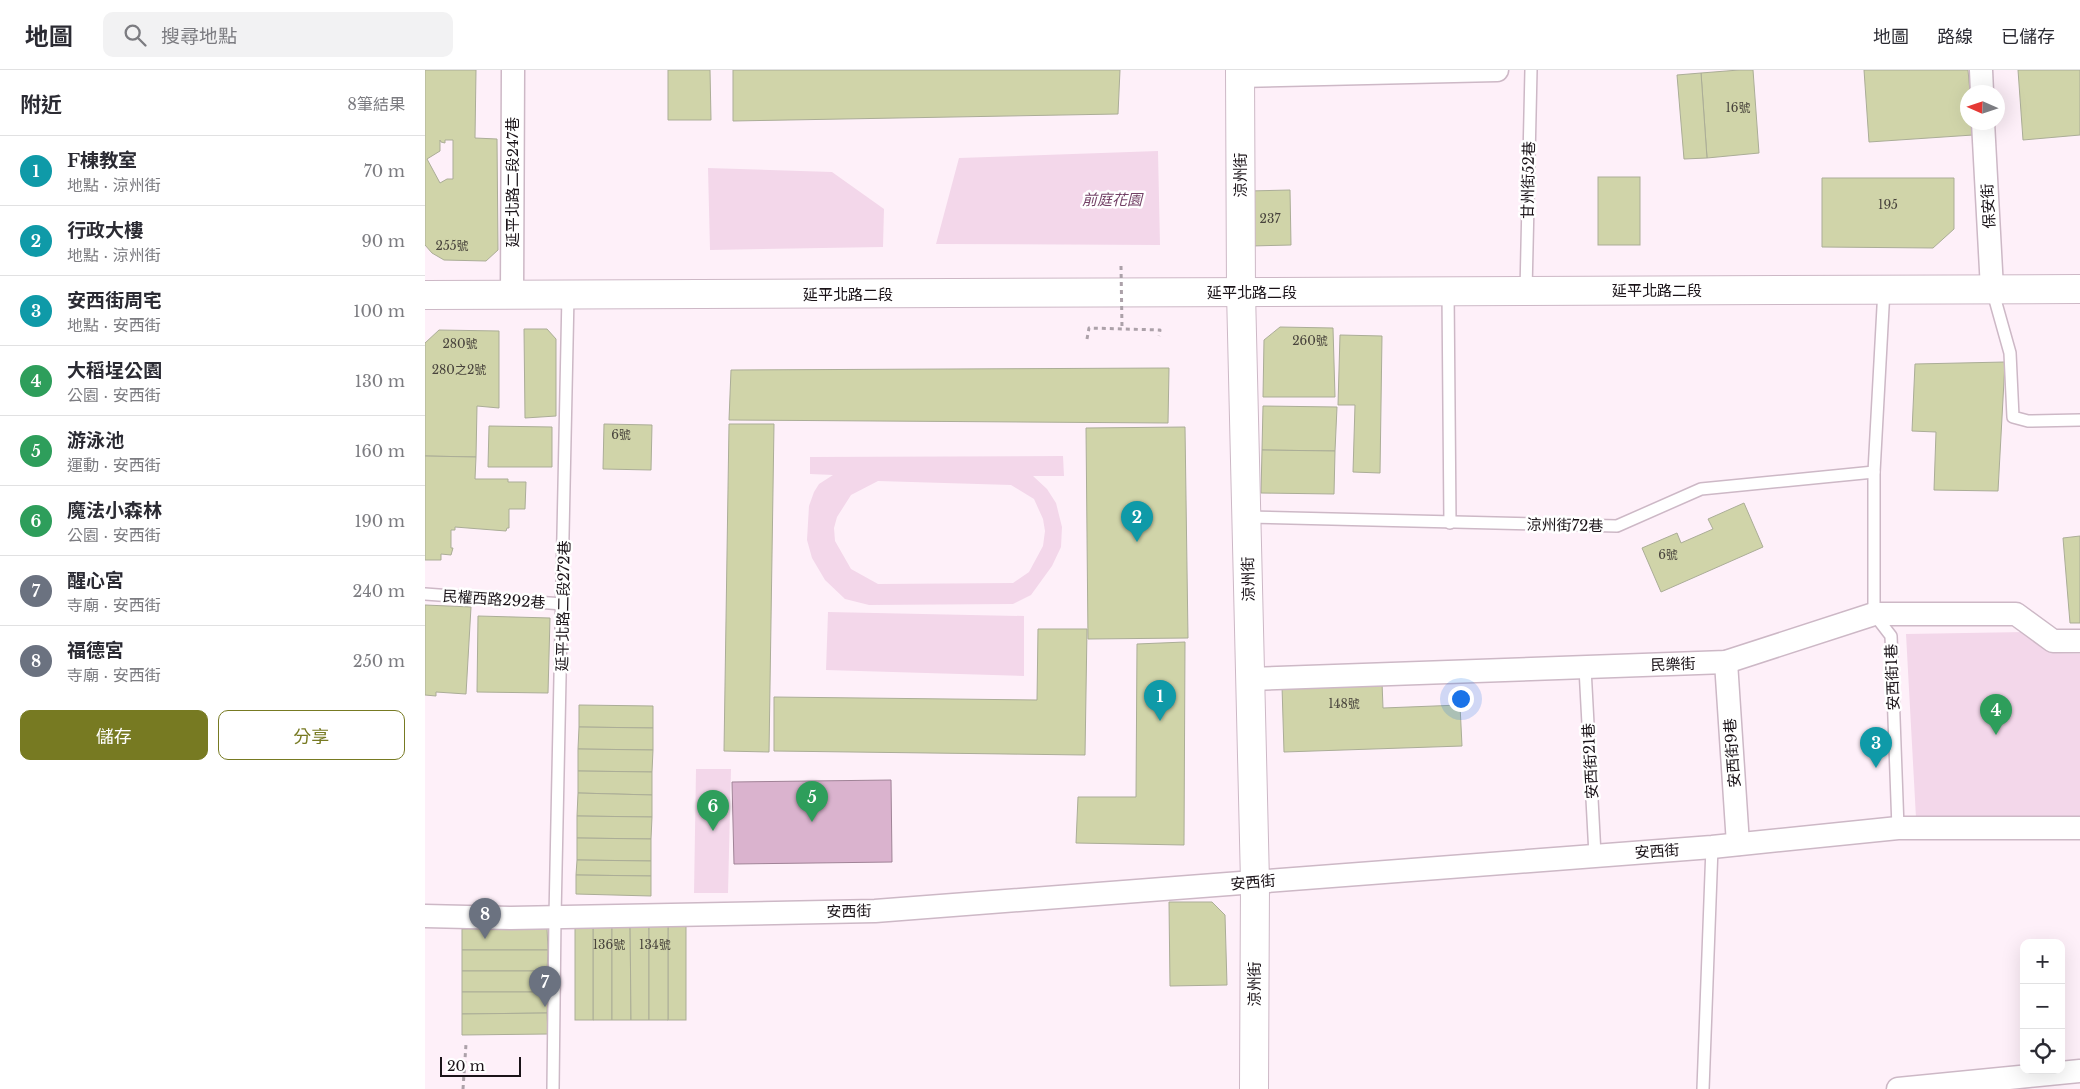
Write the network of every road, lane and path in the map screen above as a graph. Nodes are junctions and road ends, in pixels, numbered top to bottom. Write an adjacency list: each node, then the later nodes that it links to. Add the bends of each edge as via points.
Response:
1 (513, 70): 16 (street, 延平北路二段247巷)
2 (1497, 70): 5 (street)
3 (1531, 70): 13 (lane, 甘州街52巷)
4 (1981, 70): 6 (street)
5 (1240, 73): 14 (street, 涼州街)
6 (1982, 85)
7 (1983, 130): 10 (street, 保安街)
8 (1121, 266): 18 (path, bridge)
9 (1884, 289): 10 (street, 延平北路二段); 13 (street, 延平北路二段); 22 (lane)
10 (1992, 289): 11 (street, 延平北路二段); 21 (lane, via 2010,353 2013,417 2028,421)
11 (2080, 289)
12 (1448, 291): 13 (street, 延平北路二段); 14 (street, 延平北路二段); 24 (lane)
13 (1526, 291)
14 (1241, 292): 17 (street, 延平北路二段); 23 (street, 涼州街)
15 (425, 295): 16 (street, 延平北路二段)
16 (512, 295): 17 (street, 延平北路二段)
17 (568, 295): 26 (lane, 延平北路二段272巷)
18 (1122, 328): 19 (path, via 1160,330); 20 (path, via 1089,328)
19 (1159, 336)
20 (1087, 339)
21 (2080, 420)
22 (1874, 472): 24 (lane, 涼州街72巷, via 1701,489 1617,526); 27 (lane)
23 (1247, 518): 24 (lane, 涼州街72巷); 31 (street, 涼州街)
24 (1450, 523)
25 (425, 594): 26 (lane, 民權西路292巷)
26 (563, 604): 39 (lane, 延平北路二段272巷)
27 (1874, 614): 28 (street, 民樂街, via 2016,614 2053,641); 29 (street, 民樂街); 32 (lane, 安西街1巷, via 1891,636)
28 (2080, 642)
29 (1727, 662): 30 (street, 民樂街); 34 (street, 安西街9巷)
30 (1585, 668): 31 (street, 民樂街); 36 (lane, 安西街21巷)
31 (1250, 679): 37 (street, 涼州街)
32 (1898, 828): 33 (street, 安西街); 34 (street, 安西街)
33 (2080, 828)
34 (1738, 844): 35 (street, 安西街)
35 (1712, 847): 36 (street, 安西街); 45 (lane)
36 (1595, 855): 37 (street, 安西街)
37 (1255, 882): 39 (street, 安西街, via 875,911); 44 (street, 涼州街)
38 (425, 916): 39 (street, 安西街)
39 (555, 917): 43 (lane, 延平北路二段272巷)
40 (466, 1044): 42 (path)
41 (2080, 1070): 46 (street)
42 (463, 1089)
43 (553, 1089)
44 (1254, 1089)
45 (1703, 1089)
46 (1898, 1089)

